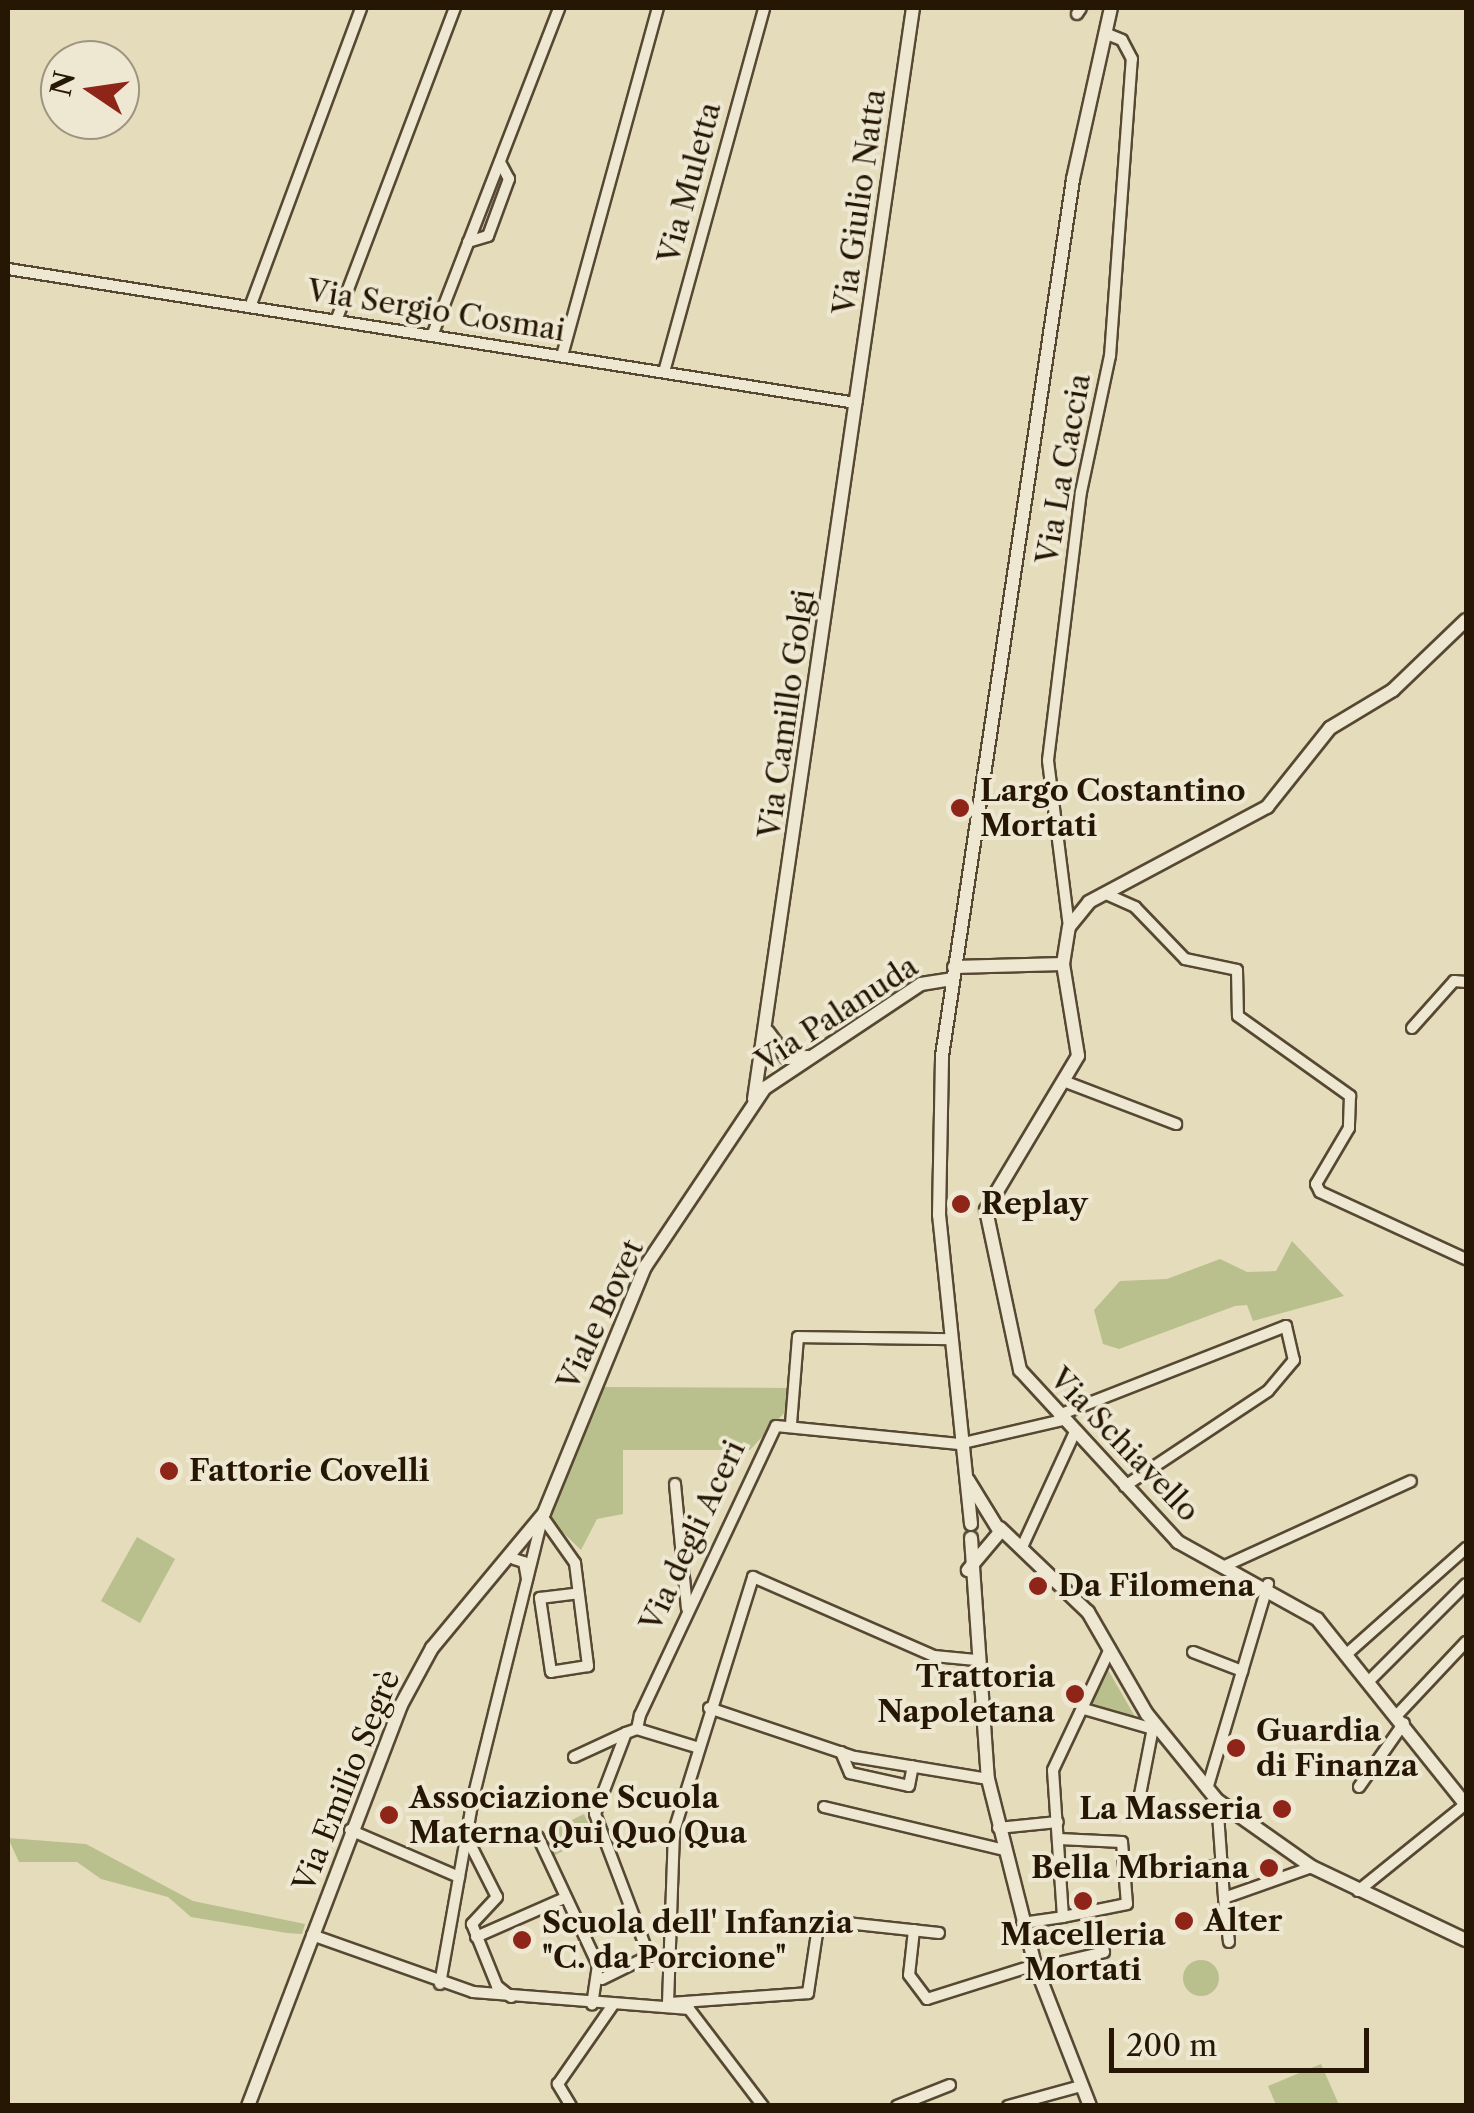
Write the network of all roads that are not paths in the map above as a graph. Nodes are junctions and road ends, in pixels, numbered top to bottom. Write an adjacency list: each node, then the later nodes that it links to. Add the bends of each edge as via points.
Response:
1 (361, 8): 10 (street)
2 (455, 8): 11 (street)
3 (559, 8): 12 (street)
4 (658, 8): 13 (street)
5 (764, 8): 14 (street, Via Muletta)
6 (914, 8): 15 (street, Via Giulio Natta)
7 (1111, 8): 8 (street)
8 (1105, 33): 18 (street, Via La Caccia, via 1122,40 1132,59 1110,356 1082,492 1048,760); 20 (street, via 1073,178)
9 (8, 269): 10 (street, Via Sergio Cosmai)
10 (250, 308): 11 (street, Via Sergio Cosmai)
11 (336, 321): 12 (street, Via Sergio Cosmai)
12 (432, 336): 13 (street, Via Sergio Cosmai)
13 (562, 356): 14 (street, Via Sergio Cosmai)
14 (664, 372): 15 (street, Via Sergio Cosmai)
15 (856, 403): 23 (street, Via Camillo Golgi)
16 (1466, 620): 17 (street, via 1394,690 1330,728 1267,807)
17 (1106, 894): 18 (street); 28 (street, via 1134,908 1185,959 1236,970 1238,1016 1350,1096 1350,1128 1316,1184 1320,1192)
18 (1069, 928): 19 (street)
19 (1063, 964): 20 (street, Via Palanuda); 25 (street, Via Schiavello, via 1078,1039)
20 (953, 973): 24 (street, Via Palanuda, via 921,984); 29 (street, via 938,1156)
21 (1466, 982): 22 (street, via 1454,981)
22 (1412, 1028)
23 (768, 1032): 24 (street, via 787,1058); 26 (street, Via Camillo Golgi)
24 (811, 1057): 26 (street, Via Palanuda)
25 (1066, 1082): 27 (street); 30 (street, Via Schiavello, via 990,1193 986,1230 1012,1349)
26 (754, 1102): 38 (street, Viale Bovet, via 644,1266)
27 (1176, 1124)
28 (1466, 1259)
29 (949, 1339): 31 (street, via 798,1338); 33 (street)
30 (1061, 1418): 32 (street, Via Schiavello); 33 (street); 37 (street, via 1274,1325 1286,1326 1292,1367 1268,1391)
31 (790, 1424): 33 (street); 54 (street, Via degli Aceri, via 776,1426 756,1452)
32 (1074, 1432): 37 (street, Via Schiavello); 44 (street)
33 (959, 1444): 34 (street)
34 (964, 1472): 39 (street); 41 (street)
35 (1411, 1481): 48 (street)
36 (675, 1484): 54 (street)
37 (1125, 1486): 48 (street, Via Schiavello, via 1178,1542)
38 (544, 1513): 45 (street); 46 (street); 47 (street, Viale Bovet)
39 (989, 1515): 40 (street); 41 (street)
40 (1000, 1528): 42 (street); 44 (street)
41 (971, 1531): 42 (street); 49 (street)
42 (990, 1545): 44 (street); 49 (street)
43 (1466, 1548): 58 (street)
44 (1027, 1551): 56 (street, via 1068,1587)
45 (536, 1552): 46 (street); 52 (street)
46 (570, 1552): 53 (street)
47 (514, 1560): 52 (street, via 524,1562); 79 (street, Via Emilio Segrè, via 426,1658)
48 (1227, 1565): 50 (street, Via Schiavello)
49 (967, 1572): 59 (street)
50 (1268, 1584): 58 (street, Via Schiavello); 60 (street)
51 (1466, 1584): 61 (street)
52 (528, 1586): 80 (street)
53 (578, 1593): 53 (street, via 588,1666 551,1672 540,1598)
54 (687, 1608): 65 (street, Via degli Aceri)
55 (1466, 1642): 64 (street)
56 (1110, 1650): 63 (street); 66 (street)
57 (1193, 1652): 60 (street)
58 (1349, 1652): 61 (street, Via Schiavello)
59 (976, 1660): 62 (street, via 934,1656 753,1577); 71 (street)
60 (1242, 1671): 73 (street)
61 (1371, 1679): 64 (street, Via Schiavello)
62 (709, 1708): 67 (street); 68 (street)
63 (1084, 1709): 66 (street); 77 (street, via 1054,1770)
64 (1402, 1717): 72 (street); 74 (street, Via Schiavello)
65 (632, 1731): 67 (street); 69 (street); 101 (street, Via degli Aceri, via 595,1814 649,1956)
66 (1156, 1732): 73 (street); 76 (street)
67 (696, 1747): 104 (street, via 674,1831)
68 (841, 1752): 70 (street); 70 (street, via 850,1772 909,1786)
69 (574, 1757)
70 (913, 1766): 71 (street)
71 (988, 1779): 78 (street)
72 (1358, 1787)
73 (1212, 1795): 84 (street); 85 (street)
74 (1466, 1805): 88 (street)
75 (824, 1807): 83 (street)
76 (1137, 1810)
77 (1058, 1822): 78 (street); 82 (street)
78 (998, 1828): 83 (street)
79 (350, 1829): 87 (street); 95 (street, Via Emilio Segrè)
80 (466, 1836): 87 (street); 96 (street, via 497,1897 474,1915)
81 (538, 1838): 89 (street)
82 (1060, 1839): 91 (street); 91 (street, via 1122,1842 1127,1904)
83 (1004, 1850): 92 (street)
84 (1218, 1865): 86 (street); 90 (street)
85 (1312, 1867): 88 (street); 90 (street)
86 (1172, 1873)
87 (459, 1877): 102 (street)
88 (1357, 1892): 97 (street)
89 (564, 1898): 96 (street); 101 (street)
90 (1224, 1898): 98 (street)
91 (1063, 1917): 92 (street)
92 (1022, 1922): 100 (street)
93 (914, 1930): 94 (street); 100 (street, via 910,1974 927,1999); 104 (street, via 819,1920 808,1994)
94 (940, 1932)
95 (312, 1935): 102 (street); 111 (street, Via Emilio Segrè)
96 (476, 1937): 103 (street, via 497,1986)
97 (1466, 1940)
98 (1229, 1942)
99 (1104, 1952): 100 (street)
100 (1036, 1967): 108 (street)
101 (602, 1979): 105 (street)
102 (440, 1984): 103 (street)
103 (512, 1998): 105 (street)
104 (668, 2002): 106 (street); 113 (street, via 701,2018)
105 (592, 2005): 106 (street)
106 (613, 2005): 112 (street, via 558,2084)
107 (950, 2086): 109 (street)
108 (1082, 2086): 115 (street); 116 (street)
109 (934, 2092): 110 (street); 114 (street)
110 (898, 2105)
111 (248, 2106)
112 (571, 2106)
113 (763, 2106)
114 (938, 2106)
115 (1008, 2106)
116 (1090, 2106)

